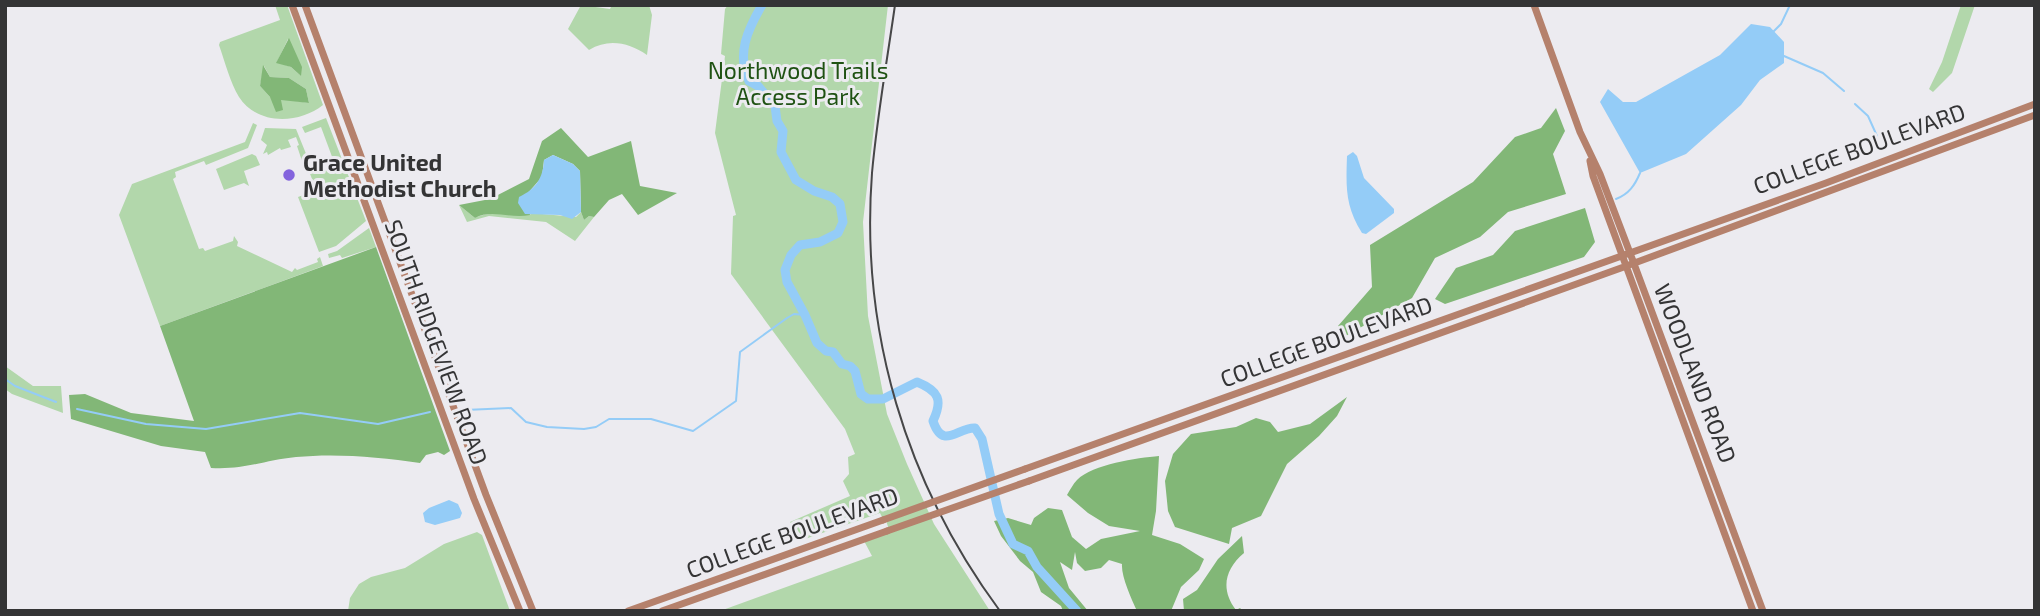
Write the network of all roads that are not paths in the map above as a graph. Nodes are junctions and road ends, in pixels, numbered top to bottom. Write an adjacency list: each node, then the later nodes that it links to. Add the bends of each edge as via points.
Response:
1 (292, 5): 8 (main road, SOUTH RIDGEVIEW ROAD, via 474,499)
2 (305, 5): 9 (main road, SOUTH RIDGEVIEW ROAD)
3 (1534, 5): 6 (main road, WOODLAND ROAD, via 1588,150 1593,176)
4 (2035, 104): 6 (main road, COLLEGE BOULEVARD)
5 (2035, 115): 7 (main road, COLLEGE BOULEVARD)
6 (1626, 254): 7 (main road, WOODLAND ROAD); 10 (main road, COLLEGE BOULEVARD, bridge)
7 (1630, 265): 11 (main road, COLLEGE BOULEVARD, bridge); 12 (main road, WOODLAND ROAD); 13 (main road, WOODLAND ROAD)
8 (520, 611)
9 (533, 611)
10 (628, 611)
11 (662, 611)
12 (1754, 611)
13 (1763, 611)

